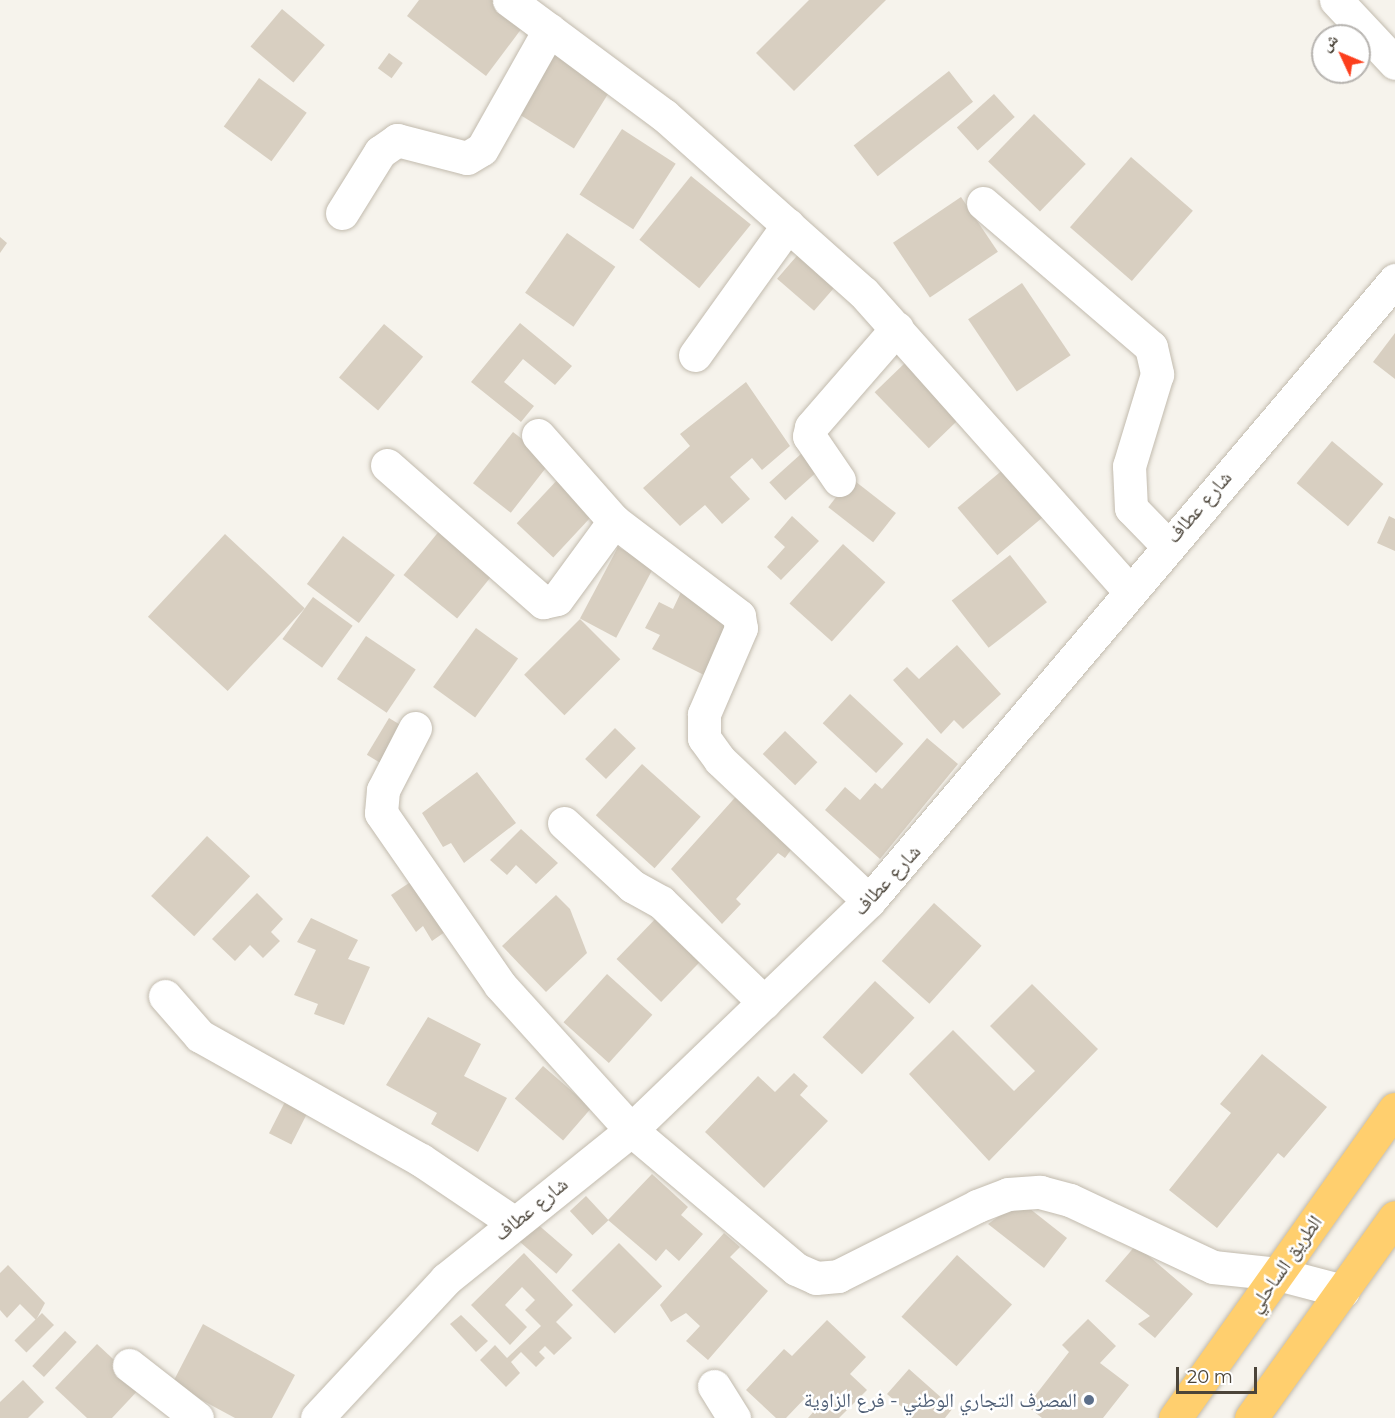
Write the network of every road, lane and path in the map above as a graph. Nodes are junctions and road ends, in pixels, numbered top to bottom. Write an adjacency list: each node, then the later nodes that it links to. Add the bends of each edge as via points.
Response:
1 (509, 0): 3 (street)
2 (1336, 0): 4 (street)
3 (549, 30): 6 (street, via 482,149 467,158 397,140 380,152); 7 (street, via 664,115)
4 (1395, 63)
5 (983, 203): 15 (street, via 1151,347 1157,374 1129,466 1131,508)
6 (342, 213)
7 (788, 225): 9 (street); 10 (street)
8 (1395, 280): 15 (street, شارع عطاف)
9 (897, 328): 13 (street, via 811,427 808,436); 16 (street)
10 (695, 355)
11 (538, 435): 14 (street)
12 (387, 465): 14 (street, via 543,602 557,599)
13 (839, 480)
14 (615, 521): 19 (street, via 740,616 741,628 704,714 704,738 720,760)
15 (1167, 545): 16 (street, شارع عطاف)
16 (1130, 592): 19 (street, شارع عطاف)
17 (415, 728): 23 (street, via 383,790 381,813 500,986)
18 (564, 823): 21 (street, via 632,886 661,902)
19 (869, 901): 21 (street, شارع عطاف)
20 (165, 996): 25 (street, via 200,1036 421,1160)
21 (764, 1002): 23 (street, شارع عطاف)
22 (1395, 1109): 26 (highway, الطريق الساحلي)
23 (631, 1130): 25 (street, شارع عطاف); 26 (street, via 796,1269 816,1278 864,1266 977,1206 1008,1194 1040,1192 1070,1200 1213,1267)
24 (1395, 1217): 27 (highway)
25 (513, 1222): 31 (street, شارع عطاف, via 384,1341)
26 (1278, 1274): 27 (street); 33 (highway, الطريق الساحلي)
27 (1343, 1291): 34 (highway)
28 (129, 1365): 30 (street)
29 (714, 1386): 32 (street)
30 (197, 1418)
31 (317, 1418)
32 (734, 1418)
33 (1175, 1418)
34 (1251, 1418)

